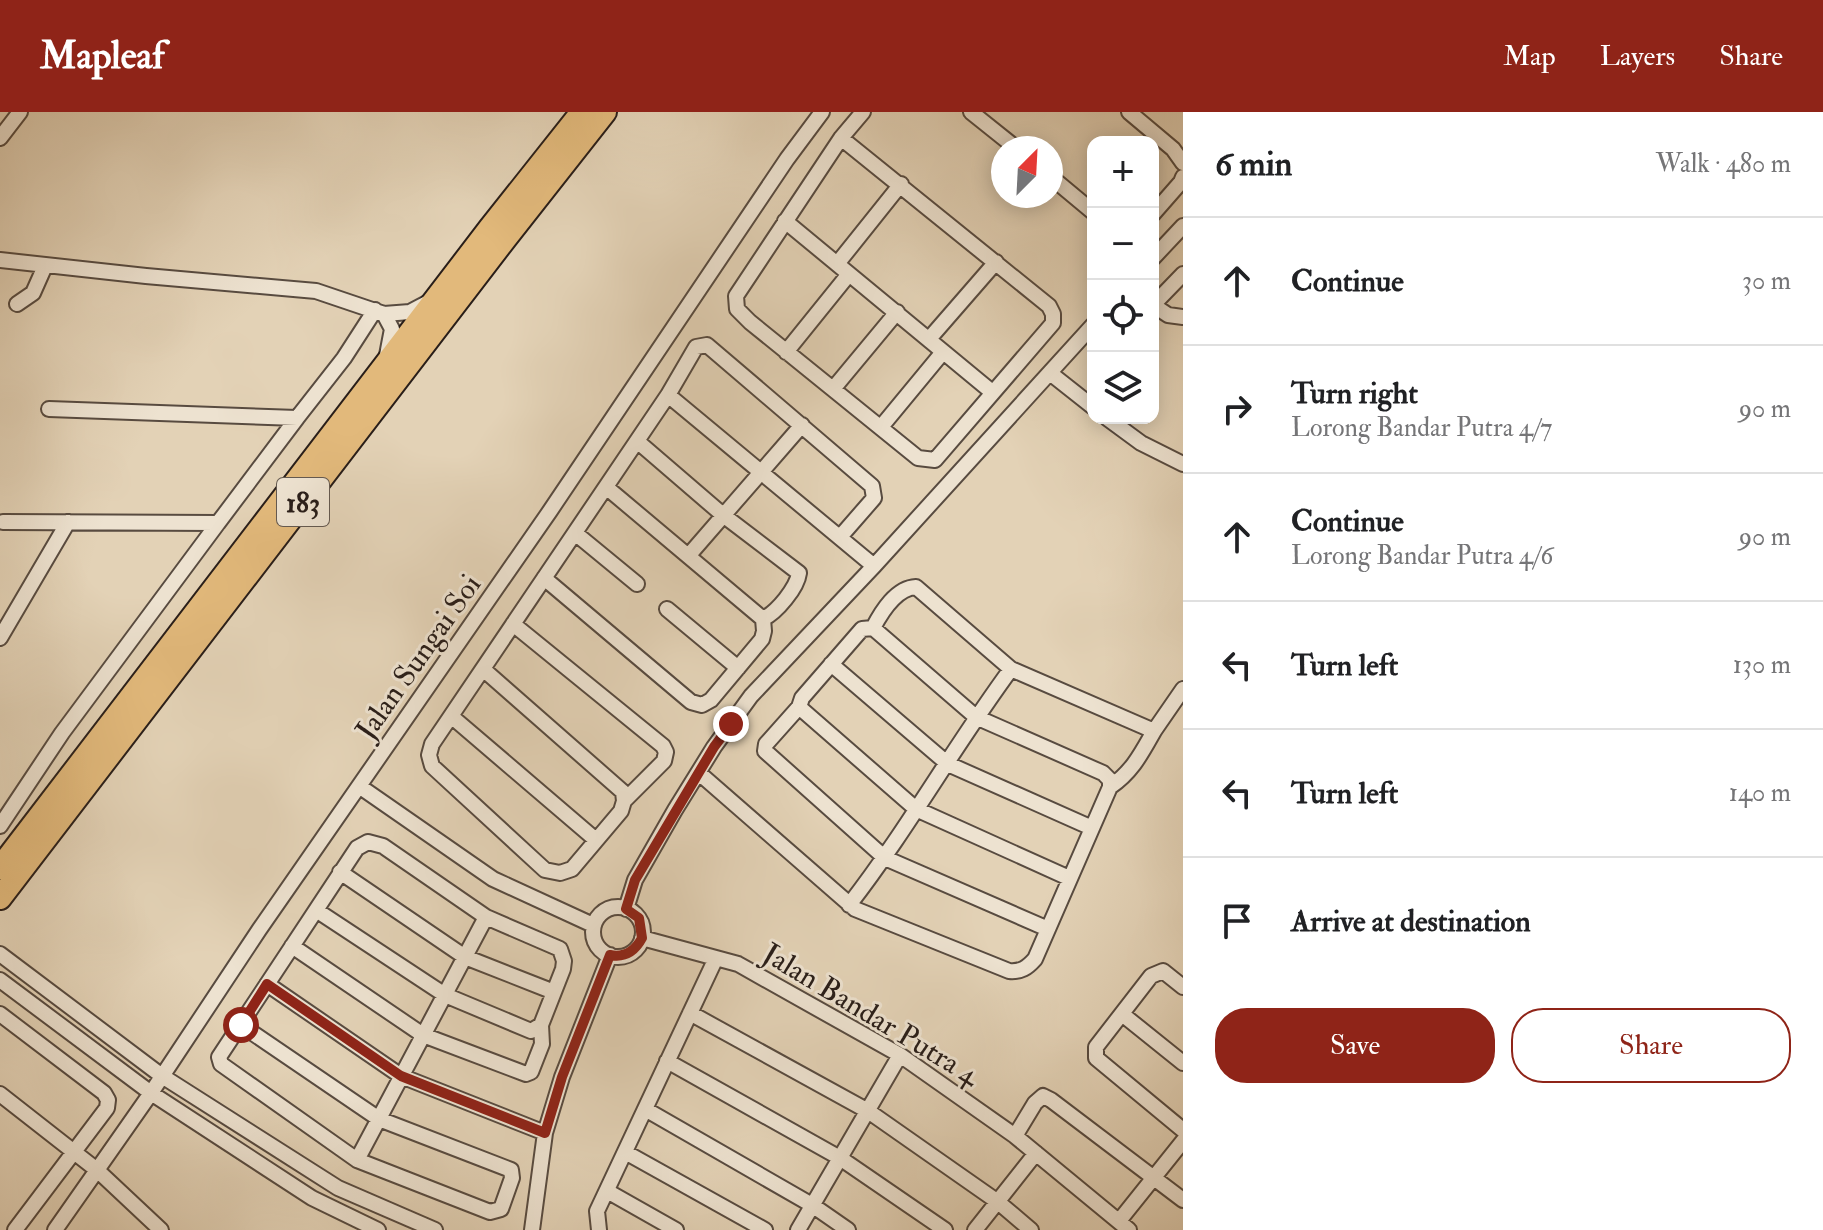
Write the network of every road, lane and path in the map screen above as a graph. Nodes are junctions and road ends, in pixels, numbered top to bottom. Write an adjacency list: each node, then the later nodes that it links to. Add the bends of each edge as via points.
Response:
1 (20, 112): 9 (street)
2 (582, 112): 26 (highway, 183)
3 (605, 112): 89 (highway, 183)
4 (822, 112): 78 (street, Jalan Sungai Soi)
5 (863, 112): 10 (street)
6 (971, 112): 8 (street)
7 (1129, 112): 11 (street)
8 (1001, 136)
9 (0, 138)
10 (841, 138): 13 (street); 17 (street)
11 (1183, 163)
12 (1183, 177): 16 (street)
13 (901, 184): 21 (street); 22 (street)
14 (1063, 187): 15 (street)
15 (1088, 208)
16 (1158, 208)
17 (785, 221): 22 (street); 35 (street, via 736,296 737,309)
18 (1183, 226): 19 (street)
19 (1159, 252)
20 (0, 260): 23 (street)
21 (996, 262): 34 (street); 40 (street, via 1049,306 1053,323)
22 (837, 264): 24 (street)
23 (45, 266): 28 (street, via 33,293); 30 (street, via 316,291)
24 (849, 274): 31 (street); 35 (street)
25 (1183, 274): 27 (street)
26 (437, 298): 30 (street, via 410,312); 37 (highway, 183)
27 (1159, 299)
28 (17, 304)
29 (1159, 309): 32 (street)
30 (380, 312): 37 (street, via 392,329); 44 (street)
31 (897, 312): 34 (street); 39 (street)
32 (1182, 316)
33 (1087, 332): 38 (street)
34 (929, 339): 36 (street)
35 (786, 352): 39 (street)
36 (943, 352): 40 (street); 47 (street)
37 (382, 369): 86 (highway, 183)
38 (1050, 373): 42 (street); 59 (street)
39 (833, 389): 47 (street)
40 (992, 392): 47 (street, via 935,460 918,458)
41 (668, 395): 46 (street, via 696,347 707,345); 48 (street); 50 (street)
42 (1087, 402)
43 (49, 409): 44 (street)
44 (297, 418): 55 (street)
45 (1115, 424): 49 (street)
46 (802, 425): 50 (street); 57 (street, via 874,491 874,498)
47 (881, 427)
48 (637, 441): 51 (street); 52 (street)
49 (1183, 464)
50 (761, 470): 52 (street); 57 (street)
51 (606, 487): 56 (street); 58 (street)
52 (723, 515): 58 (street); 63 (street, via 799,573 774,612)
53 (3, 522): 54 (street)
54 (68, 522): 55 (street); 66 (street)
55 (218, 523): 82 (street)
56 (575, 533): 60 (street); 61 (street)
57 (840, 537): 59 (street)
58 (689, 555): 63 (street)
59 (874, 566): 77 (street, via 751,696)
60 (544, 578): 64 (street); 68 (street, via 691,702 702,705 711,700)
61 (637, 584)
62 (667, 609): 68 (street)
63 (763, 619): 68 (street, via 762,639)
64 (513, 624): 69 (street); 80 (street, via 663,746 664,761)
65 (873, 628): 67 (street, via 862,629); 70 (street, via 900,592 916,587); 74 (street)
66 (0, 638)
67 (831, 664): 72 (street); 76 (street)
68 (738, 668)
69 (483, 669): 73 (street); 80 (street, via 623,792)
70 (1011, 669): 74 (street); 75 (street)
71 (1183, 689): 75 (street)
72 (799, 706): 81 (street); 85 (street, via 765,751)
73 (451, 716): 84 (street); 84 (street, via 432,744 432,766 545,870 572,869)
74 (976, 717): 76 (street); 79 (street, via 1103,773)
75 (1154, 731): 79 (street, via 1137,763)
76 (948, 764): 81 (street); 83 (street)
77 (699, 773): 90 (street); 91 (street, via 635,880)
78 (359, 786): 94 (street, via 493,879); 116 (street, Jalan Sungai Soi)
79 (1110, 787): 83 (street)
80 (624, 801): 84 (street)
81 (916, 809): 85 (street); 88 (street)
82 (0, 826)
83 (1092, 828): 88 (street)
84 (596, 840)
85 (885, 858): 90 (street); 95 (street)
86 (0, 868)
87 (340, 872): 92 (street); 93 (street, via 357,848 368,842 383,846); 100 (street)
88 (1069, 878): 95 (street)
89 (1, 899)
90 (849, 905): 95 (street, via 1009,971 1018,972 1035,959)
91 (626, 909): 94 (street, via 610,908); 96 (street, via 639,918)
92 (316, 910): 97 (street); 106 (street)
93 (486, 917): 100 (street); 105 (street, via 560,949 564,961)
94 (593, 925): 99 (street, via 597,945)
95 (1048, 929)
96 (642, 938): 99 (street, via 630,953); 101 (street, Jalan Bandar Putra 4)
97 (292, 946): 103 (street); 112 (street)
98 (0, 954): 116 (street)
99 (610, 955): 124 (street)
100 (465, 957): 105 (street); 106 (street)
101 (716, 958): 107 (street); 113 (street, Jalan Bandar Putra 4, via 738,964)
102 (0, 980): 118 (street)
103 (267, 984): 110 (street); 117 (street)
104 (1183, 987): 109 (street, via 1163,971 1151,976)
105 (554, 992): 111 (street)
106 (445, 995): 111 (street, via 531,1031); 112 (street)
107 (690, 1013): 114 (street); 121 (street)
108 (0, 1014): 127 (street, via 108,1100)
109 (1122, 1014): 115 (street); 123 (street, via 1096,1047 1096,1058)
110 (241, 1025): 122 (street); 131 (street, via 219,1057 221,1064)
111 (541, 1025): 112 (street, via 542,1044 526,1074)
112 (423, 1035): 117 (street)
113 (900, 1055): 121 (street); 125 (street, Jalan Bandar Putra 4)
114 (667, 1061): 120 (street); 130 (street)
115 (1183, 1063)
116 (162, 1076): 118 (street, Jalan Sungai Soi); 144 (street, via 338,1188)
117 (401, 1076): 122 (street); 124 (street)
118 (151, 1093): 132 (street, Jalan Sungai Soi); 143 (street, via 312,1198)
119 (0, 1094): 127 (street)
120 (645, 1109): 128 (street); 137 (street)
121 (868, 1111): 130 (street); 136 (street)
122 (379, 1119): 131 (street); 131 (street, via 511,1170 501,1209 490,1212)
123 (1183, 1130)
124 (545, 1133): 145 (street)
125 (1015, 1136): 129 (street, Jalan Bandar Putra 4); 133 (street, via 1043,1096)
126 (1183, 1141): 133 (street)
127 (73, 1152): 132 (street); 140 (street)
128 (625, 1152): 134 (street); 147 (street)
129 (1036, 1153): 136 (street); 138 (street, Jalan Bandar Putra 4)
130 (840, 1158): 137 (street); 150 (street)
131 (357, 1160)
132 (97, 1170): 141 (street, Jalan Sungai Soi); 142 (street)
133 (1155, 1177): 135 (street); 138 (street)
134 (607, 1191): 139 (street, via 597,1211); 146 (street)
135 (1183, 1200)
136 (998, 1202): 151 (street); 152 (street)
137 (812, 1205): 148 (street); 149 (street)
138 (1124, 1226)
139 (599, 1229)
140 (15, 1230)
141 (55, 1230)
142 (161, 1230)
143 (378, 1230)
144 (435, 1230)
145 (532, 1230)
146 (676, 1230)
147 (765, 1230)
148 (798, 1230)
149 (848, 1230)
150 (945, 1230)
151 (975, 1230)
152 (1031, 1230)

